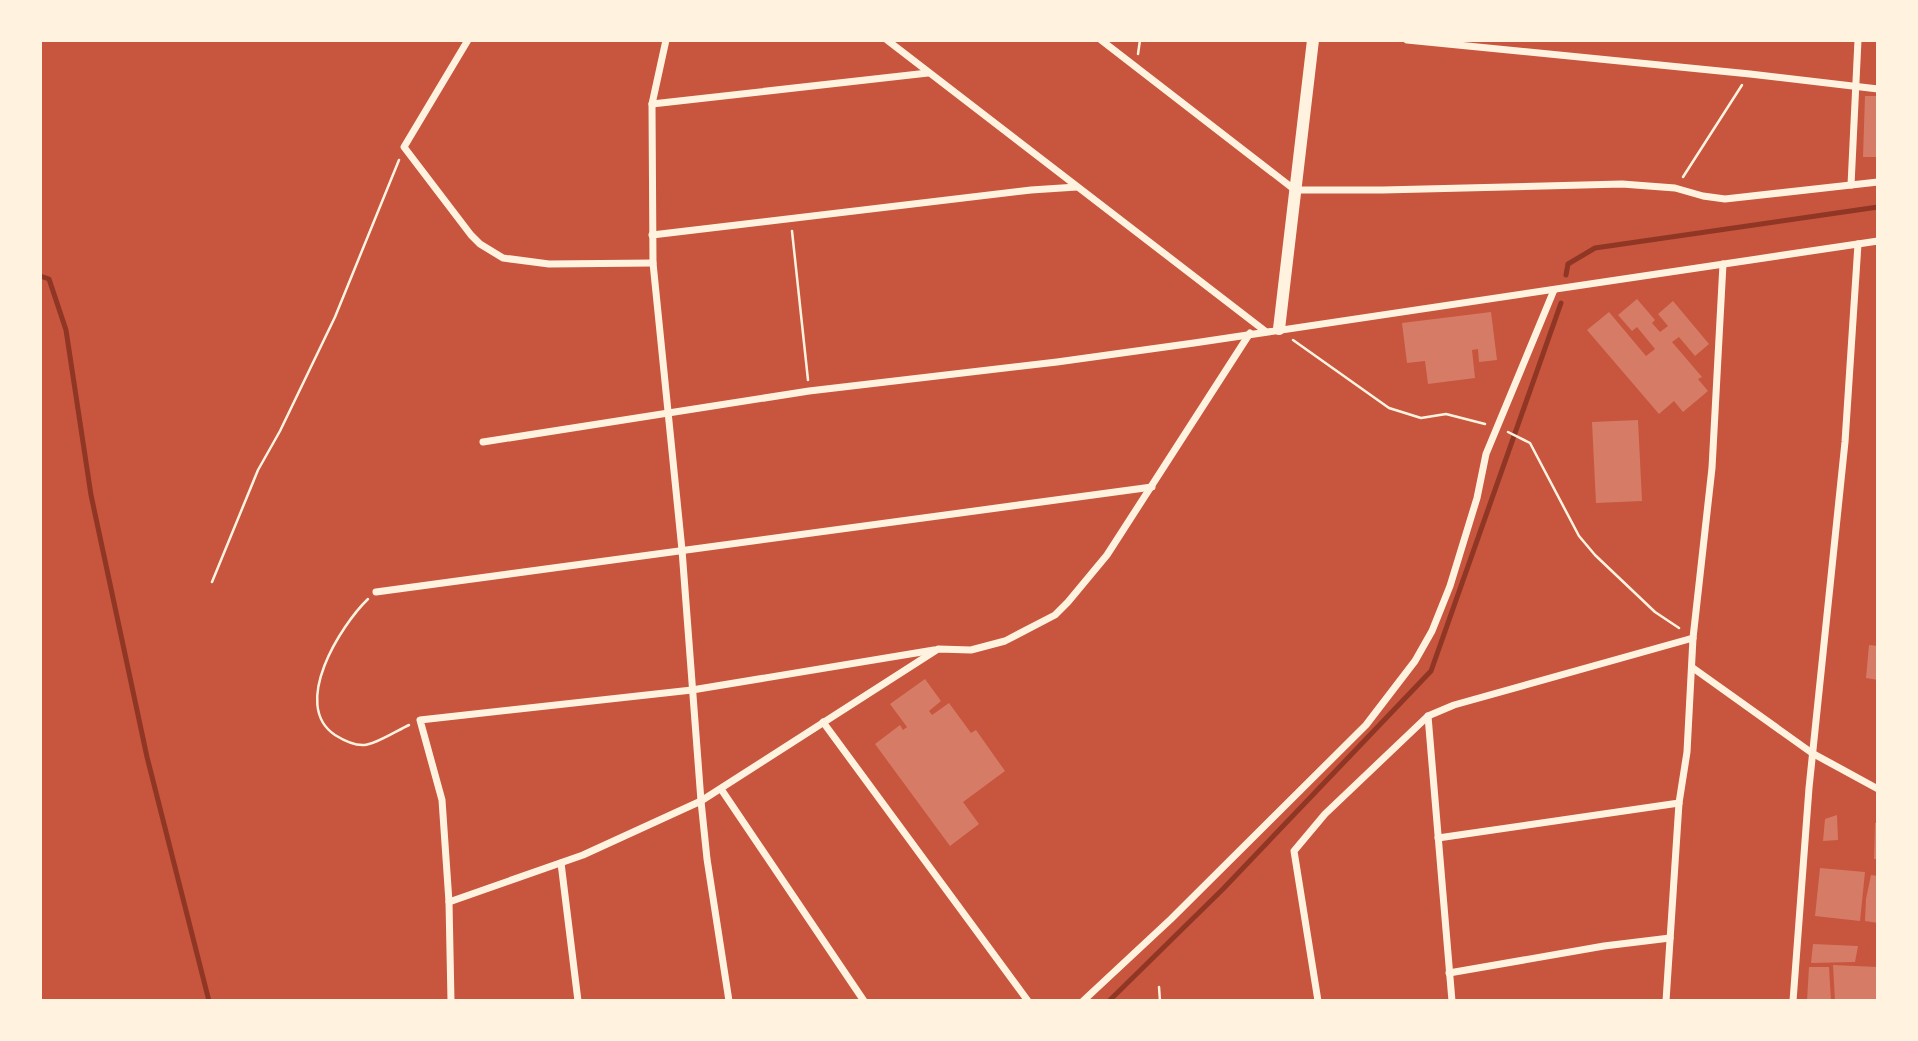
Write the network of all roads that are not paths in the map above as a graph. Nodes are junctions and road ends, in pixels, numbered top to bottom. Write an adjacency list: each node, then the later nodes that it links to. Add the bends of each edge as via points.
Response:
1 (468, 40): 19 (street, via 404,147 471,235 503,258 549,264)
2 (666, 40): 11 (street)
3 (887, 40): 8 (street)
4 (1101, 40): 15 (street)
5 (1313, 40): 15 (street)
6 (1407, 40): 9 (street)
7 (1858, 40): 9 (street)
8 (929, 73): 11 (street); 14 (street)
9 (1855, 86): 10 (street); 13 (street)
10 (1878, 89)
11 (652, 104): 16 (street)
12 (1878, 182): 13 (street)
13 (1851, 185): 15 (street, via 1725,199 1675,188 1622,184)
14 (1078, 187): 16 (street); 23 (street)
15 (1295, 190): 22 (street)
16 (652, 235): 19 (street)
17 (1878, 241): 18 (street)
18 (1858, 244): 20 (street); 36 (street, via 1845,442)
19 (653, 263): 25 (street)
20 (1723, 264): 21 (street); 30 (street, via 1712,468)
21 (1555, 290): 22 (street); 51 (street, via 1486,454 1477,498 1432,631 1394,691 1308,784)
22 (1279, 330): 23 (street)
23 (1265, 331): 24 (street)
24 (1250, 334): 25 (street); 27 (street)
25 (667, 413): 26 (street); 28 (street)
26 (484, 442)
27 (1152, 487): 28 (street); 31 (street, via 1107,555 1055,615 994,644 971,650)
28 (682, 550): 29 (street); 33 (street)
29 (376, 592)
30 (1693, 638): 32 (street); 34 (street, via 1531,682)
31 (938, 649): 33 (street); 35 (street)
32 (1693, 668): 36 (street); 40 (street)
33 (692, 690): 39 (street); 43 (street, via 420,720 443,800)
34 (1428, 716): 41 (street); 52 (street, via 1325,814 1294,851)
35 (823, 722): 37 (street); 50 (street)
36 (1812, 753): 38 (street); 55 (street)
37 (721, 789): 39 (street); 49 (street)
38 (1878, 789)
39 (701, 801): 42 (street); 48 (street)
40 (1679, 803): 41 (street); 44 (street)
41 (1438, 838): 45 (street)
42 (561, 863): 43 (street); 47 (street)
43 (449, 902): 46 (street)
44 (1670, 938): 45 (street); 54 (street)
45 (1449, 973): 53 (street)
46 (451, 1001)
47 (578, 1001)
48 (729, 1001)
49 (864, 1001)
50 (1028, 1001)
51 (1083, 1001)
52 (1318, 1001)
53 (1452, 1001)
54 (1666, 1001)
55 (1793, 1001)

